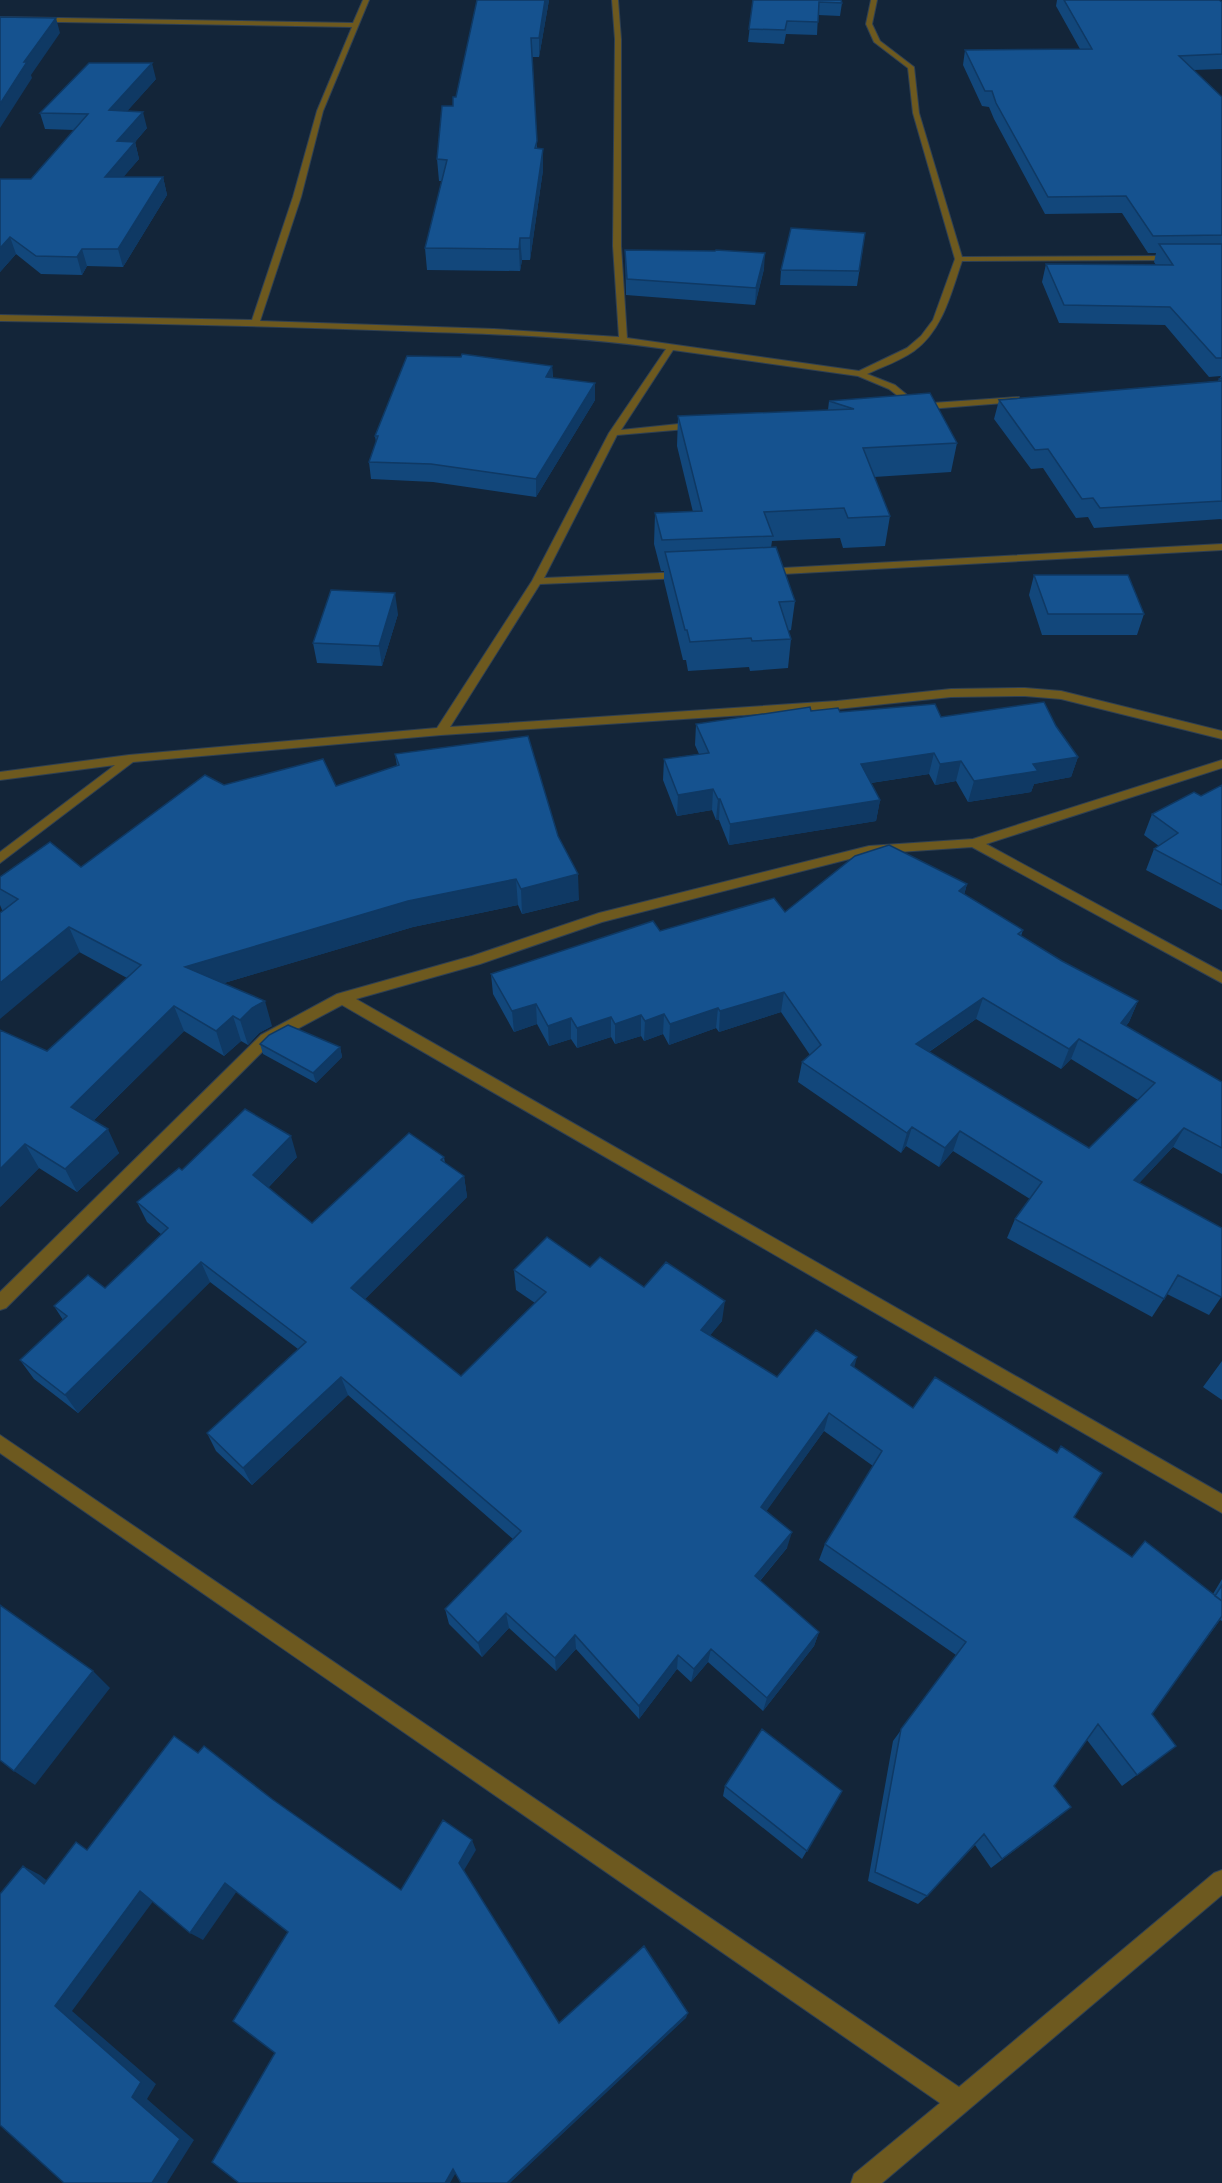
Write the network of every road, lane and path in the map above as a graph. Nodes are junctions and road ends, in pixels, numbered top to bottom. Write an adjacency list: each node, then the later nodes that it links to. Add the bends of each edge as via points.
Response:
1 (366, 0): 5 (street)
2 (615, 0): 10 (street, via 617,246)
3 (874, 0): 7 (street, via 869,24 877,42 911,67 916,113)
4 (0, 19): 5 (street)
5 (355, 25): 9 (street, via 320,111 297,197)
6 (1186, 258): 7 (street)
7 (959, 259): 12 (street, via 937,320 924,338 910,350)
8 (0, 318): 9 (street)
9 (255, 323): 10 (street)
10 (623, 340): 11 (street)
11 (671, 347): 12 (street); 17 (street)
12 (860, 374): 14 (street, via 892,387)
13 (1024, 398): 14 (street)
14 (916, 406): 15 (street)
15 (905, 408)
16 (707, 425): 17 (street)
17 (614, 433): 21 (street)
18 (1222, 547): 19 (street)
19 (753, 573)
20 (693, 575): 21 (street)
21 (537, 581): 22 (street)
22 (441, 731): 23 (street, via 837,705 951,693 1025,692 1098,702); 24 (street)
23 (1222, 735)
24 (129, 759): 26 (street); 28 (street)
25 (1222, 764): 27 (street)
26 (0, 776)
27 (974, 843): 29 (street); 30 (street, via 869,850 598,918 475,960)
28 (0, 859)
29 (1222, 978)
30 (342, 998): 31 (street, via 266,1039); 33 (street)
31 (0, 1303)
32 (0, 1443): 35 (street)
33 (1222, 1504)
34 (1222, 1881): 35 (street)
35 (958, 2101): 36 (street)
36 (863, 2183)

